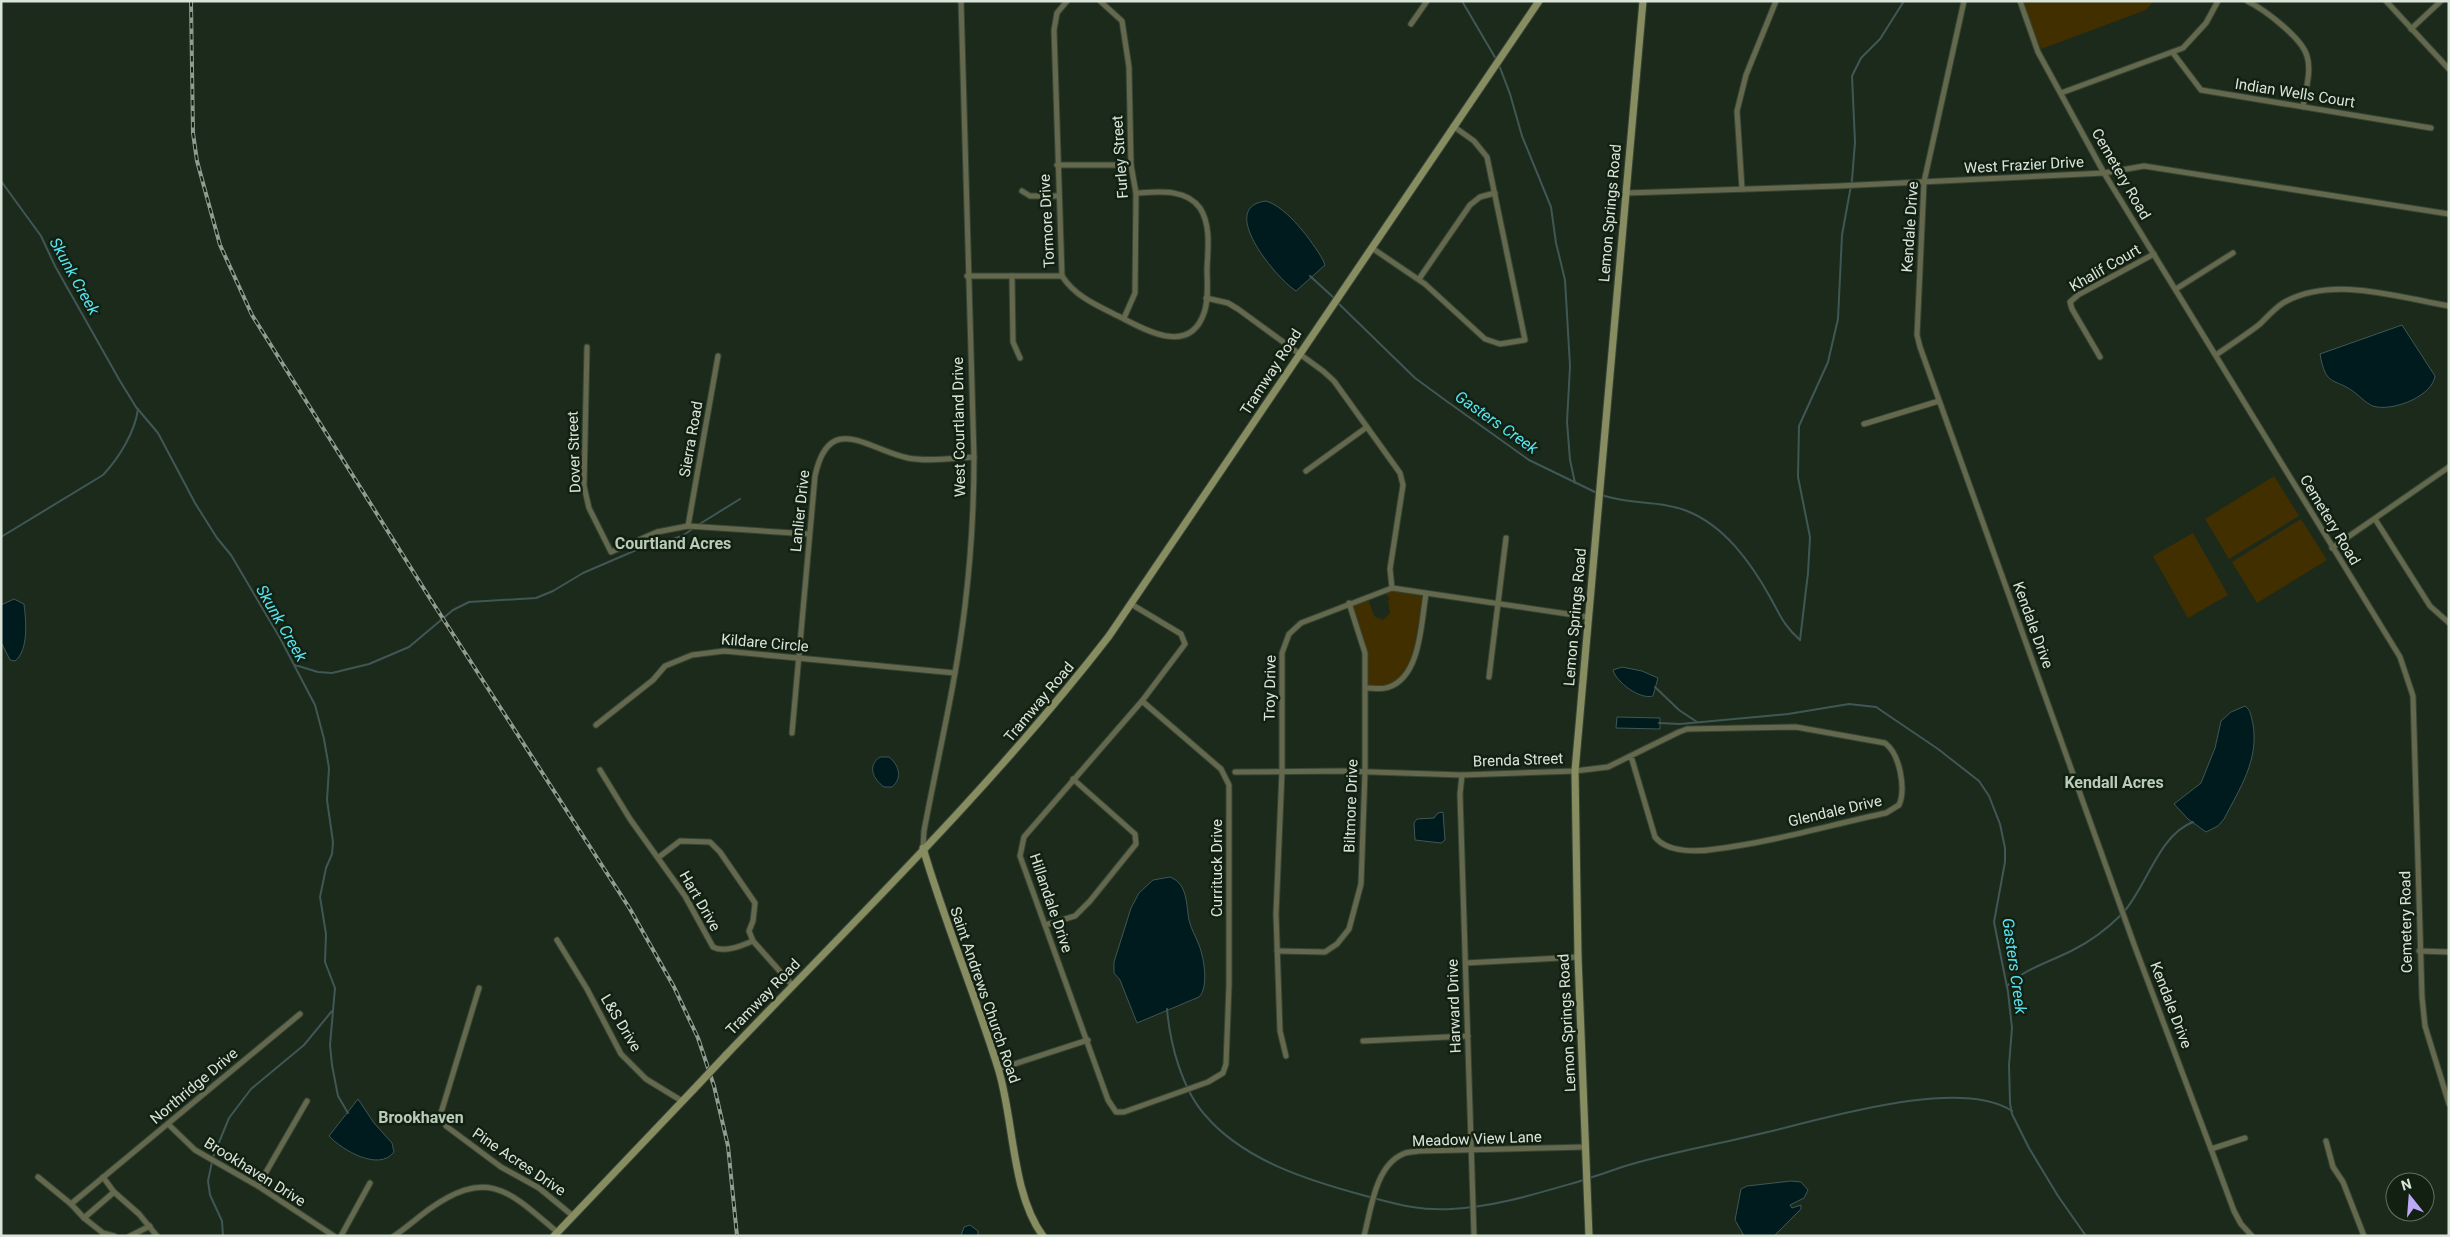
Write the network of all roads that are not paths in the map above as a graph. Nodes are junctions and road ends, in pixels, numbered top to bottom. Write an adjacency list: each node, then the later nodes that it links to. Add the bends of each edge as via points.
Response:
1 (961, 1): 36 (street, West Courtland Drive)
2 (1067, 1): 22 (street, Tormore Drive, via 1057,13 1054,30)
3 (1100, 1): 23 (street, Furley Street, via 1122,21 1126,39)
4 (1427, 1): 14 (street)
5 (1539, 1): 20 (street, Tramway Road)
6 (1642, 1): 30 (street, Lemon Springs Road)
7 (1776, 1): 26 (street, via 1746,75 1737,111)
8 (1964, 1): 25 (street, Kendale Drive)
9 (2020, 1): 18 (street, Cemetery Road, via 2038,52)
10 (2218, 1): 16 (street, via 2198,34)
11 (2247, 1): 19 (street, via 2271,15 2307,56)
12 (2386, 1): 15 (street)
13 (2441, 1): 15 (street)
14 (1411, 24)
15 (2412, 29): 17 (street)
16 (2173, 53): 18 (street); 19 (street, Indian Wells Court, via 2201,90)
17 (2449, 68)
18 (2061, 93): 24 (street, Cemetery Road)
19 (2303, 107): 21 (street, Indian Wells Court)
20 (1453, 126): 29 (street, via 1484,151); 33 (street, Tramway Road)
21 (2430, 128)
22 (1057, 165): 23 (street); 31 (street, Tormore Drive)
23 (1131, 165): 28 (street, Furley Street)
24 (2104, 173): 25 (street, West Frazier Drive); 32 (street, West Frazier Drive, via 2131,167 2161,168); 34 (street, Cemetery Road)
25 (1924, 182): 26 (street, West Frazier Drive); 50 (street, Kendale Drive, via 1917,335)
26 (1742, 189): 30 (street, West Frazier Drive)
27 (1022, 191): 31 (street, via 1030,196)
28 (1136, 193): 41 (street, Tormore Drive, via 1183,195 1200,208 1207,227); 43 (street, Furley Street, via 1135,293)
29 (1495, 193): 39 (street, via 1470,205); 39 (street, via 1525,340 1500,344 1485,339)
30 (1627, 193): 66 (street, Lemon Springs Road)
31 (1058, 196): 38 (street, Tormore Drive)
32 (2449, 214)
33 (1372, 248): 39 (street); 45 (street, Tramway Road)
34 (2154, 254): 40 (street, Cemetery Road); 48 (street, Khalif Court, via 2070,302)
35 (2233, 254): 40 (street)
36 (967, 276): 37 (street); 53 (street, West Courtland Drive)
37 (1012, 276): 38 (street); 49 (street, via 1013,342)
38 (1062, 276): 43 (street, Tormore Drive, via 1070,289)
39 (1419, 279)
40 (2176, 289): 46 (street, Cemetery Road)
41 (1206, 298): 43 (street, Tormore Drive, via 1205,312 1197,328 1180,336 1150,332); 45 (street, via 1238,309)
42 (2449, 306): 46 (street, via 2346,289 2317,290 2282,304)
43 (1124, 318)
44 (586, 347): 57 (street, Dover Street, via 584,486 589,508 611,552 657,532)
45 (1299, 354): 52 (street, via 1334,381); 64 (street, Tramway Road)
46 (2216, 355): 60 (street, Cemetery Road)
47 (718, 356): 57 (street, Sierra Road)
48 (2100, 357)
49 (1020, 358)
50 (1939, 401): 51 (street); 111 (street, Kendale Drive)
51 (1864, 424)
52 (1367, 427): 55 (street); 61 (street, via 1400,474 1403,485 1390,569)
53 (974, 457): 58 (street, Lanlier Drive, via 910,458 853,438 839,439 825,448 818,461); 69 (street, West Courtland Drive, via 971,545)
54 (2449, 468): 56 (street)
55 (1306, 471)
56 (2375, 519): 60 (street); 67 (street, via 2430,606)
57 (688, 526): 58 (street)
58 (809, 534): 68 (street, Lanlier Drive)
59 (1506, 538): 65 (street)
60 (2332, 548): 89 (street, Cemetery Road, via 2400,657 2413,696)
61 (1392, 588): 62 (street, Troy Drive); 63 (street, Troy Drive)
62 (1426, 594): 65 (street, Troy Drive); 71 (street, via 1409,672 1404,679 1387,688)
63 (1349, 603): 71 (street, Biltmore Drive, via 1363,643); 78 (street, Troy Drive, via 1301,622 1284,643)
64 (1131, 604): 72 (street, Hillandale Drive, via 1181,634 1185,644); 83 (street, Tramway Road, via 1053,708 997,772)
65 (1498, 605): 66 (street, Troy Drive); 70 (street)
66 (1588, 617): 77 (street, Lemon Springs Road)
67 (2449, 623)
68 (799, 659): 69 (street, Kildare Circle); 73 (street, Kildare Circle, via 724,651 678,659 665,666 653,680); 74 (street, Lanlier Drive)
69 (955, 673): 83 (street, West Courtland Drive)
70 (1488, 677)
71 (1366, 688): 80 (street, Biltmore Drive)
72 (1142, 702): 82 (street, Hillandale Drive); 101 (street, Currituck Drive, via 1221,769 1229,785 1229,985)
73 (596, 725)
74 (792, 732)
75 (1631, 756): 75 (street, Glendale Drive, via 1655,837 1663,845 1677,849 1715,850 1886,813 1899,805 1903,794 1894,754 1885,743 1796,727 1687,729); 77 (street, Glendale Drive, via 1608,767)
76 (600, 770): 84 (street, Hart Drive, via 630,819)
77 (1574, 770): 81 (street, Brenda Street); 91 (street, Lemon Springs Road)
78 (1282, 771): 79 (street, Brenda Street); 80 (street, Brenda Street); 88 (street, Troy Drive)
79 (1236, 772)
80 (1365, 772): 81 (street, Brenda Street); 88 (street, Biltmore Drive, via 1361,884 1349,929 1337,944 1325,952)
81 (1462, 775): 92 (street, Harward Drive)
82 (1073, 779): 85 (street, Hillandale Drive, via 1024,837 1021,845 1020,856); 85 (street, via 1135,834 1136,844 1075,916)
83 (923, 848): 93 (street, Tramway Road); 100 (street, Saint Andrews Church Road)
84 (659, 857): 87 (street, Hart Drive, via 713,947 718,950); 87 (street, via 680,841 710,842 755,903 749,931)
85 (1044, 925): 97 (street, Hillandale Drive)
86 (557, 940): 104 (street, L&S Drive, via 621,1054 646,1078)
87 (753, 941): 93 (street)
88 (1277, 951): 99 (street, Troy Drive, via 1280,1031)
89 (2419, 951): 90 (street); 102 (street, Cemetery Road, via 2425,1026)
90 (2449, 952)
91 (1578, 957): 92 (street); 110 (street, Lemon Springs Road)
92 (1466, 963): 96 (street, Harward Drive)
93 (793, 986): 104 (street, Tramway Road, bridge)
94 (479, 988): 119 (street, Pine Acres Drive, via 441,1113 446,1126 501,1167 539,1188)
95 (300, 1014): 107 (street, Northridge Drive)
96 (1468, 1036): 98 (street); 112 (street, Harward Drive)
97 (1088, 1040): 100 (street); 101 (street, Hillandale Drive, via 1108,1100 1116,1112 1208,1082)
98 (1363, 1041)
99 (1286, 1056)
100 (999, 1069): 129 (street, Saint Andrews Church Road, via 1025,1197)
101 (1223, 1073)
102 (2441, 1080): 103 (street); 106 (street, Cemetery Road)
103 (2449, 1081)
104 (682, 1101): 119 (street, Tramway Road)
105 (307, 1102): 116 (street)
106 (2449, 1104)
107 (168, 1124): 114 (street, Northridge Drive); 116 (street, Brookhaven Drive, via 195,1150)
108 (2245, 1138): 111 (street)
109 (2326, 1141): 134 (street, via 2333,1167 2343,1182)
110 (1585, 1147): 112 (street, Meadow View Lane); 132 (street, Lemon Springs Road)
111 (2211, 1149): 133 (street, Kendale Drive, via 2234,1211)
112 (1471, 1151): 130 (street, Meadow View Lane, via 1418,1151 1403,1154 1390,1163 1378,1182); 131 (street, Harward Drive)
113 (38, 1177): 118 (street)
114 (103, 1177): 117 (street); 118 (street, Northridge Drive)
115 (370, 1183): 127 (street)
116 (258, 1186): 126 (street, Brookhaven Drive)
117 (114, 1192): 120 (street); 121 (street)
118 (71, 1204): 120 (street)
119 (573, 1216): 122 (street, Tramway Road)
120 (84, 1218): 123 (street, via 103,1233)
121 (150, 1226): 124 (street); 125 (street)
122 (555, 1234): 128 (street, via 518,1198 497,1188 476,1186 429,1209)
123 (114, 1236)
124 (130, 1236)
125 (158, 1236)
126 (334, 1236)
127 (342, 1236)
128 (394, 1236)
129 (1043, 1236)
130 (1364, 1236)
131 (1474, 1236)
132 (1588, 1236)
133 (2252, 1236)
134 (2364, 1236)

